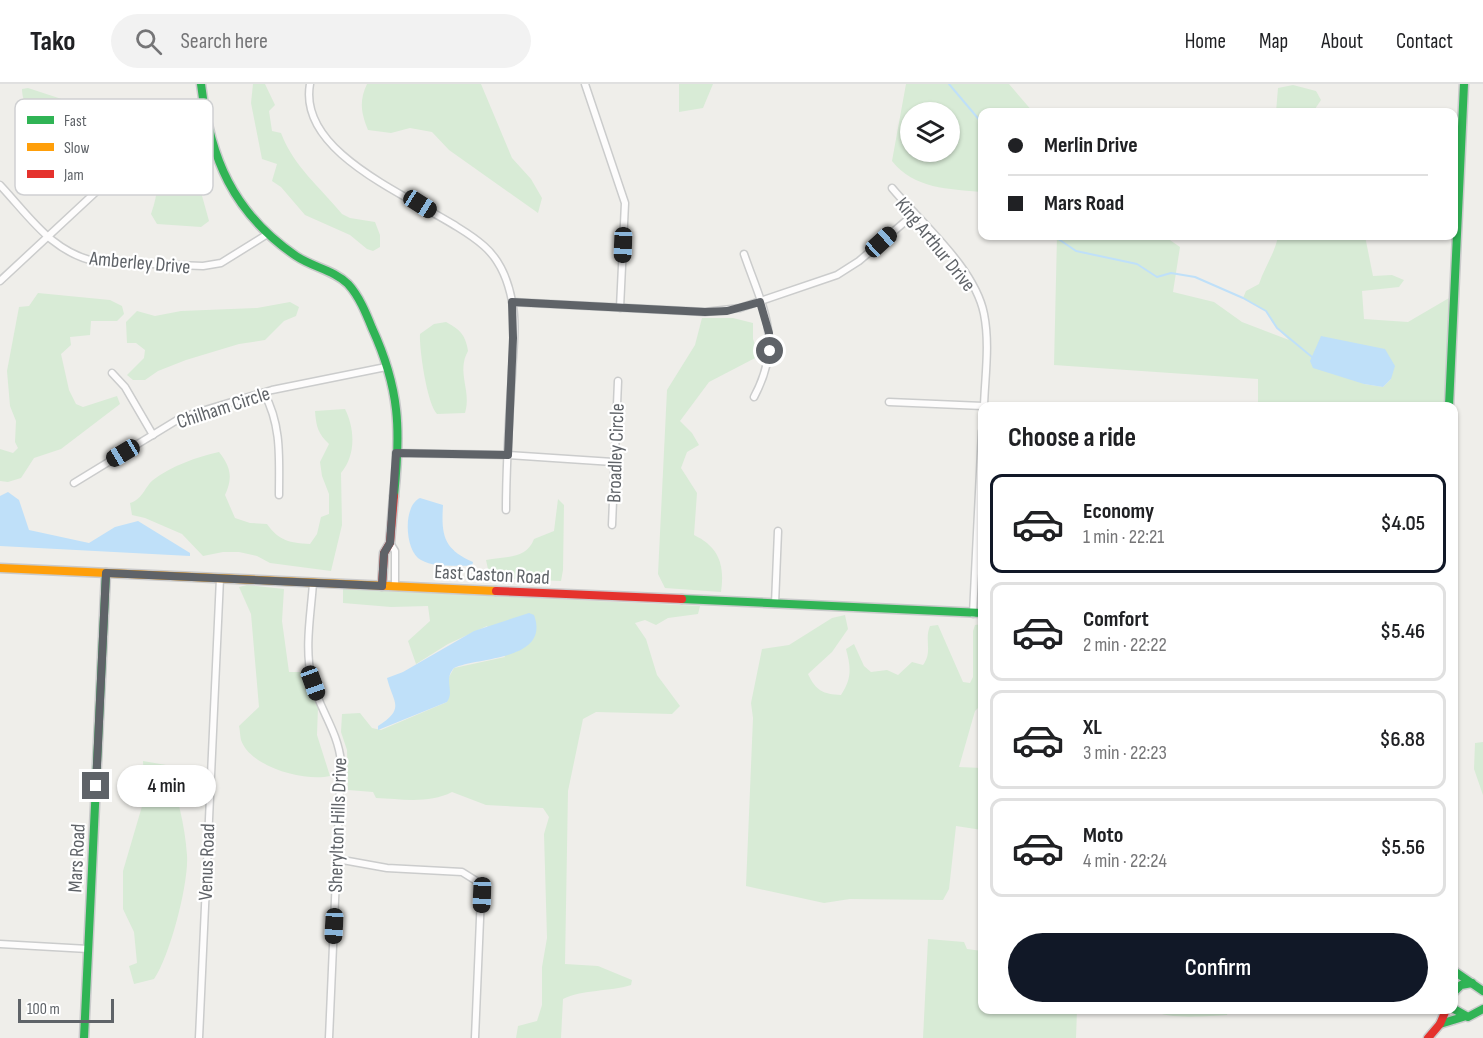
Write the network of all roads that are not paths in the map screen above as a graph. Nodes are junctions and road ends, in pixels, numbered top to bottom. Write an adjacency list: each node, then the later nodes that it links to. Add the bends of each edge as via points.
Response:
1 (201, 84): 5 (street)
2 (310, 84): 17 (street, via 313,112 339,154 484,246 502,267)
3 (585, 84): 19 (street, via 625,203)
4 (1464, 84): 10 (street)
5 (202, 99)
6 (213, 154): 12 (street, via 233,193)
7 (0, 185): 13 (street, Amberley Drive)
8 (892, 188): 11 (street, King Arthur Drive)
9 (92, 195): 13 (street)
10 (1458, 213)
11 (914, 214): 18 (street, via 846,270); 26 (street, King Arthur Drive, via 963,269 980,300 987,340)
12 (266, 235): 13 (street, Amberley Drive, via 221,262 203,267 86,260); 20 (street, via 350,286 366,311)
13 (46, 237): 16 (street)
14 (1457, 240): 27 (street)
15 (744, 254): 18 (street)
16 (0, 281)
17 (512, 302): 19 (street); 31 (street)
18 (760, 302): 19 (street, via 714,312); 24 (street, via 770,351)
19 (620, 308)
20 (386, 367): 23 (street, Chilham Circle); 30 (street, via 399,419)
21 (112, 374): 29 (street, via 125,387)
22 (618, 381): 32 (street, Broadley Circle)
23 (264, 393): 29 (street, Chilham Circle, via 182,417); 34 (street, via 278,431)
24 (754, 397)
25 (889, 402): 28 (street)
26 (983, 402)
27 (1449, 402)
28 (978, 406)
29 (153, 435): 33 (street, Chilham Circle)
30 (396, 453): 31 (street); 38 (street)
31 (508, 455): 32 (street); 35 (street)
32 (613, 462): 36 (street, Broadley Circle)
33 (74, 483)
34 (279, 495)
35 (506, 510)
36 (612, 525)
37 (778, 531): 45 (street)
38 (390, 543): 43 (street, via 384,553); 44 (street, via 395,551)
39 (0, 568): 40 (street, East Caston Road)
40 (106, 573): 41 (street, East Caston Road); 49 (street, Mars Road)
41 (220, 578): 42 (street, East Caston Road); 61 (street, Venus Road)
42 (313, 582): 43 (street, East Caston Road); 47 (street, Sherylton Hills Drive, via 311,674 340,749)
43 (382, 586): 44 (street, East Caston Road)
44 (394, 586): 45 (street, East Caston Road)
45 (775, 604): 46 (street, East Caston Road)
46 (978, 614)
47 (337, 859): 62 (street, Sherylton Hills Drive); 63 (street, via 387,868 462,872 478,882 482,895)
48 (0, 944): 49 (street)
49 (88, 949): 60 (street, Mars Road)
50 (1458, 974): 51 (street)
51 (1472, 984): 52 (street); 53 (street)
52 (1458, 988)
53 (1483, 991)
54 (1483, 1009): 57 (street)
55 (1446, 1014): 59 (street)
56 (1458, 1014): 57 (street)
57 (1467, 1017): 58 (street); 59 (street)
58 (1483, 1019)
59 (1440, 1024): 64 (street)
60 (84, 1038)
61 (198, 1038)
62 (329, 1038)
63 (475, 1038)
64 (1428, 1038)

